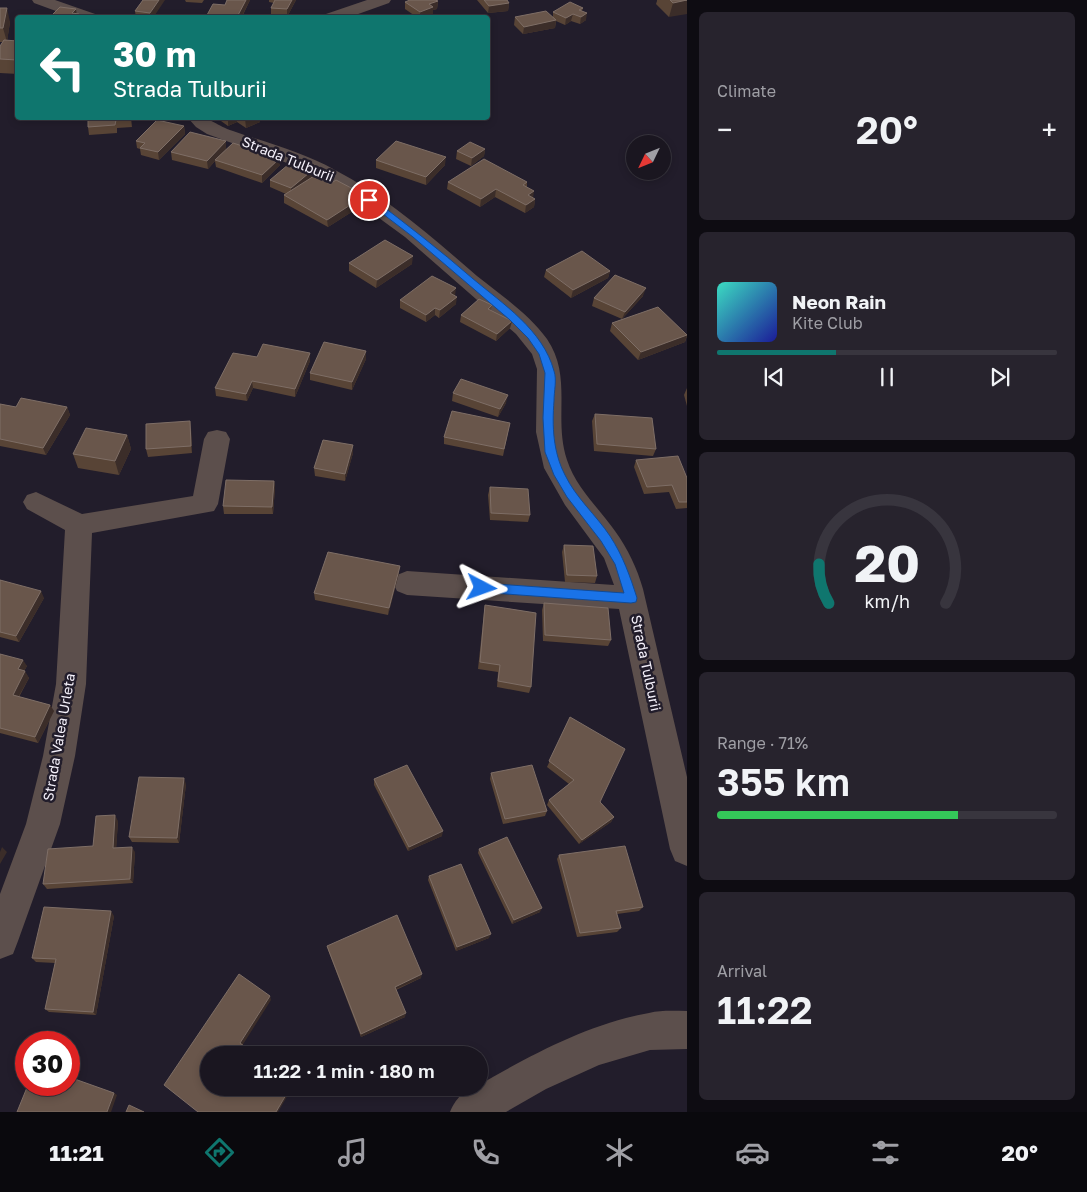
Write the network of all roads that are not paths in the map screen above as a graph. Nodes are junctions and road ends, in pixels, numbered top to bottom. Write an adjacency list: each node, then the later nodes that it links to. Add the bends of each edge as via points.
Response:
1 (40, 0): 3 (street)
2 (383, 0): 4 (street)
3 (83, 15)
4 (338, 15)
5 (200, 120): 10 (street, Strada Tulburii, via 213,130 308,164 336,178 416,235 531,336 544,354 550,373 548,418 551,452 570,494 605,538 620,563)
6 (217, 439): 8 (street, via 205,504)
7 (36, 502): 8 (street)
8 (79, 525): 12 (street, Strada Valea Urleta, via 71,684 59,756 43,824)
9 (407, 583): 10 (street)
10 (631, 598): 11 (street, Strada Tulburii)
11 (687, 850)
12 (0, 941)
13 (687, 1030): 14 (street, via 646,1032 587,1050 512,1086)
14 (470, 1112)

